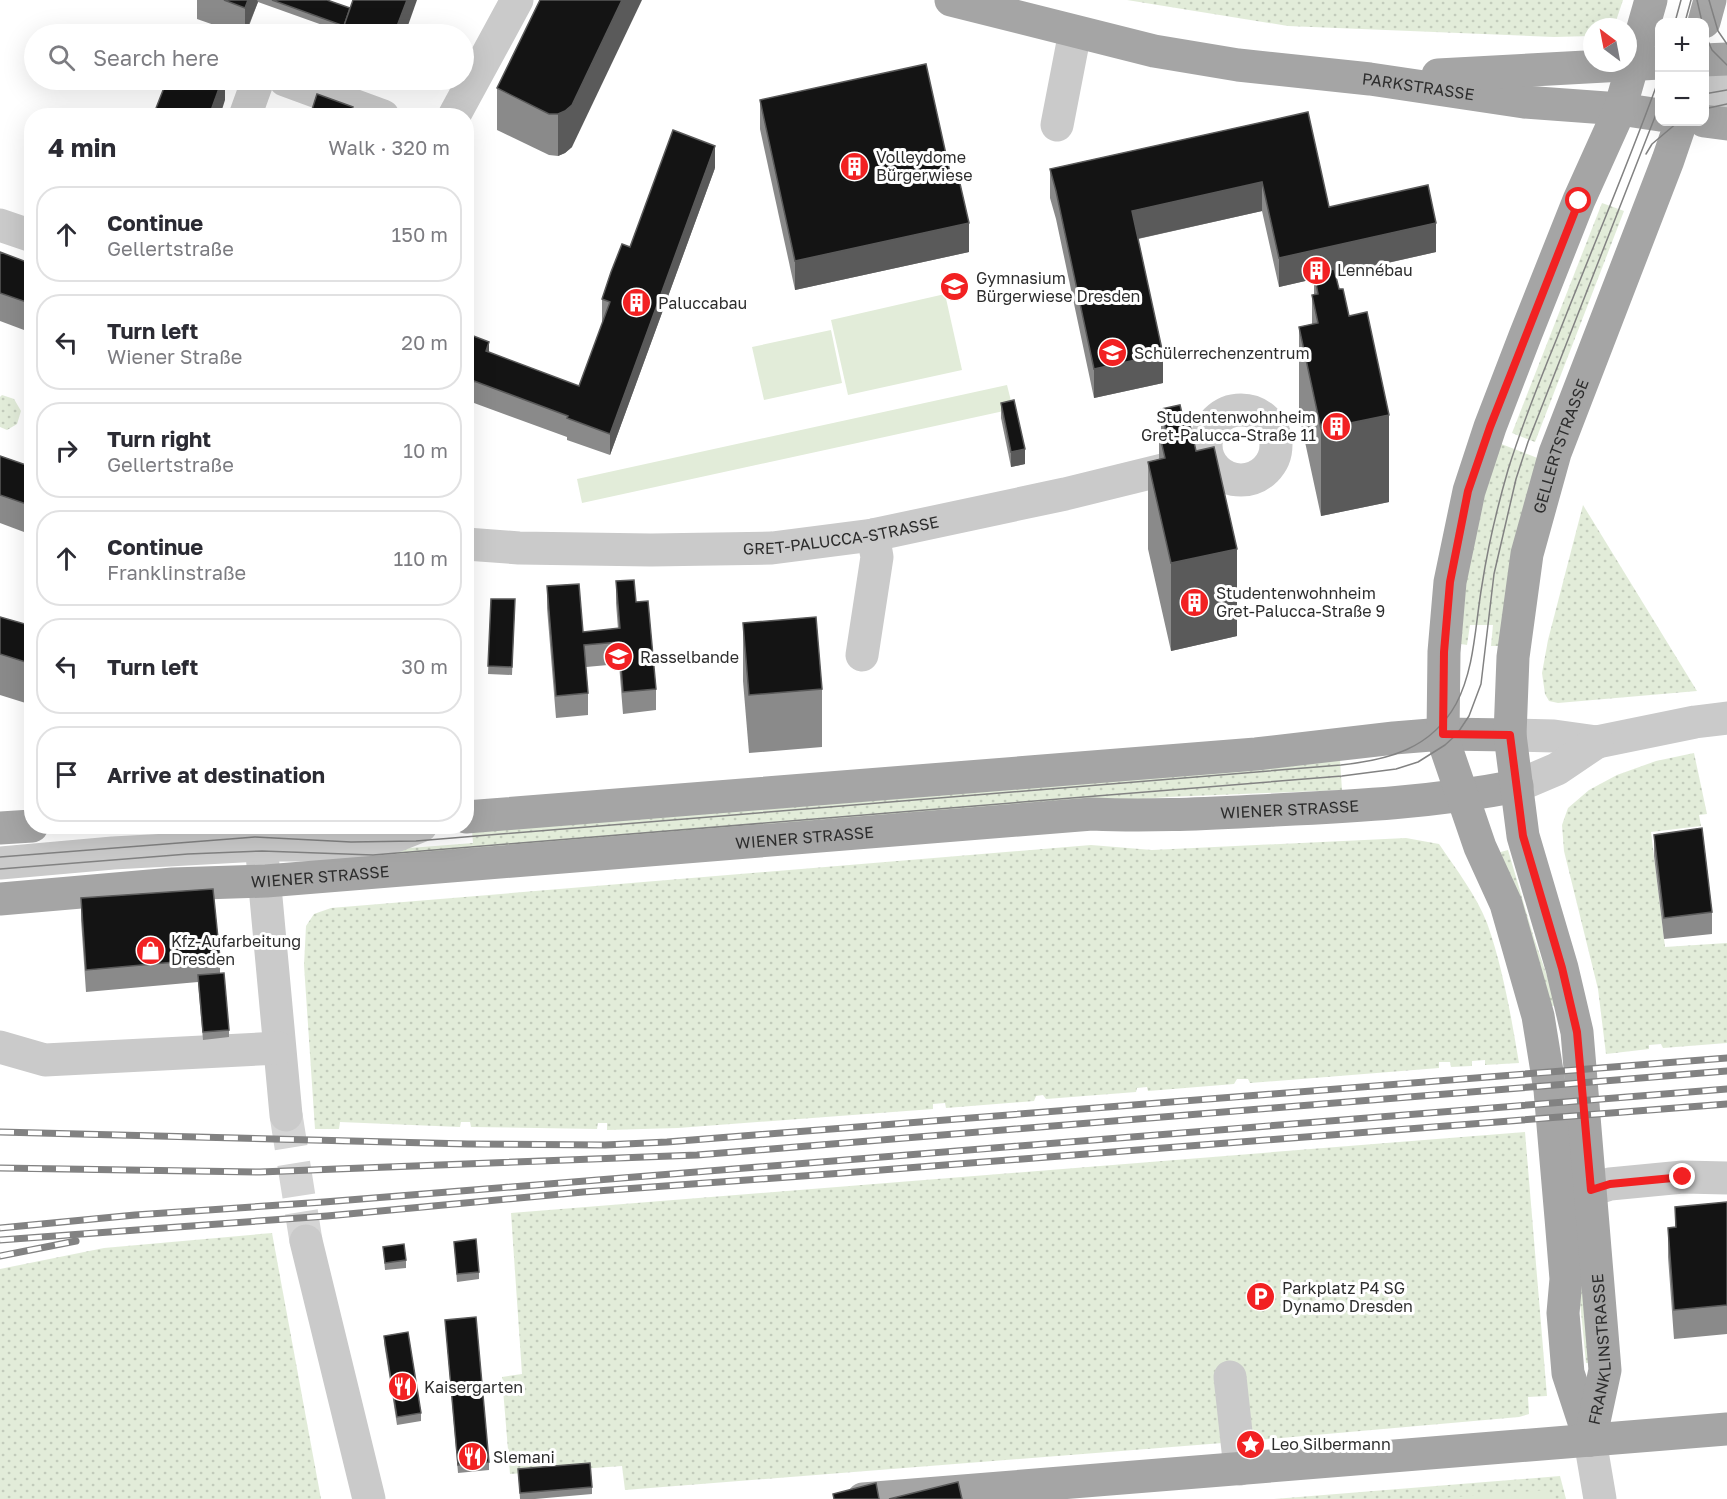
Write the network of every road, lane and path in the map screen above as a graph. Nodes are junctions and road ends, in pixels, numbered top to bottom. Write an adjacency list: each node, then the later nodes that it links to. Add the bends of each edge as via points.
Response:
1 (517, 0): 11 (street)
2 (951, 0): 6 (main road)
3 (1651, 0): 9 (main road)
4 (1710, 0): 5 (main road)
5 (1705, 18)
6 (1075, 32): 12 (main road, via 1238,65); 27 (street)
7 (1727, 59): 8 (main road)
8 (1709, 60)
9 (1646, 63): 12 (main road, PARKSTRASSE); 23 (main road)
10 (1709, 71): 13 (street)
11 (474, 79)
12 (1370, 79): 23 (main road, PARKSTRASSE, via 1524,102)
13 (1727, 82)
14 (254, 90): 20 (street)
15 (297, 90): 19 (street)
16 (468, 90): 22 (street)
17 (1727, 97): 18 (street)
18 (1709, 100)
19 (312, 103): 21 (street)
20 (248, 108)
21 (339, 108)
22 (458, 108)
23 (1620, 110): 24 (main road, PARKSTRASSE); 36 (main road, via 1533,315 1468,491 1450,582)
24 (1655, 114)
25 (1709, 122): 26 (main road)
26 (1727, 124)
27 (1057, 125)
28 (1680, 126): 37 (main road, GELLERTSTRASSE, via 1552,461 1527,554 1513,657)
29 (0, 225): 30 (street)
30 (24, 233)
31 (1208, 458): 32 (street, GRET-PALUCCA-STRASSE)
32 (873, 536): 33 (street, GRET-PALUCCA-STRASSE, via 772,548 651,550); 34 (street, via 877,557)
33 (474, 545)
34 (862, 655)
35 (1727, 718): 38 (street, WIENER STRASSE)
36 (1443, 734): 37 (main road, WIENER STRASSE); 40 (main road); 41 (main road, WIENER STRASSE, via 1256,754)
37 (1510, 735): 38 (street, WIENER STRASSE); 39 (main road, GELLERTSTRASSE)
38 (1597, 742): 39 (street, WIENER STRASSE, via 1557,769)
39 (1517, 786): 40 (main road, WIENER STRASSE); 52 (main road, FRANKLINSTRASSE, via 1523,836 1577,1032)
40 (1461, 797): 45 (main road, WIENER STRASSE, via 1384,805 1143,817 1092,814); 53 (main road, FRANKLINSTRASSE, via 1506,904 1538,1016 1550,1090)
41 (474, 816)
42 (24, 826): 43 (main road)
43 (0, 828)
44 (400, 834): 45 (street, via 373,845)
45 (258, 848): 46 (street, via 114,853); 47 (main road, WIENER STRASSE, via 173,884); 49 (street)
46 (0, 863)
47 (0, 898)
48 (0, 1047): 49 (street, via 45,1060)
49 (279, 1048): 50 (street)
50 (286, 1115)
51 (1727, 1178): 52 (street, via 1683,1177 1610,1184)
52 (1591, 1190): 53 (street); 57 (main road, FRANKLINSTRASSE, via 1605,1370)
53 (1561, 1218): 57 (main road, FRANKLINSTRASSE, via 1568,1373)
54 (306, 1241): 59 (street)
55 (1230, 1377): 58 (street)
56 (1727, 1429): 57 (main road)
57 (1590, 1440): 58 (main road); 61 (street)
58 (1240, 1469): 60 (main road)
59 (369, 1499)
60 (863, 1499)
61 (1599, 1499)

